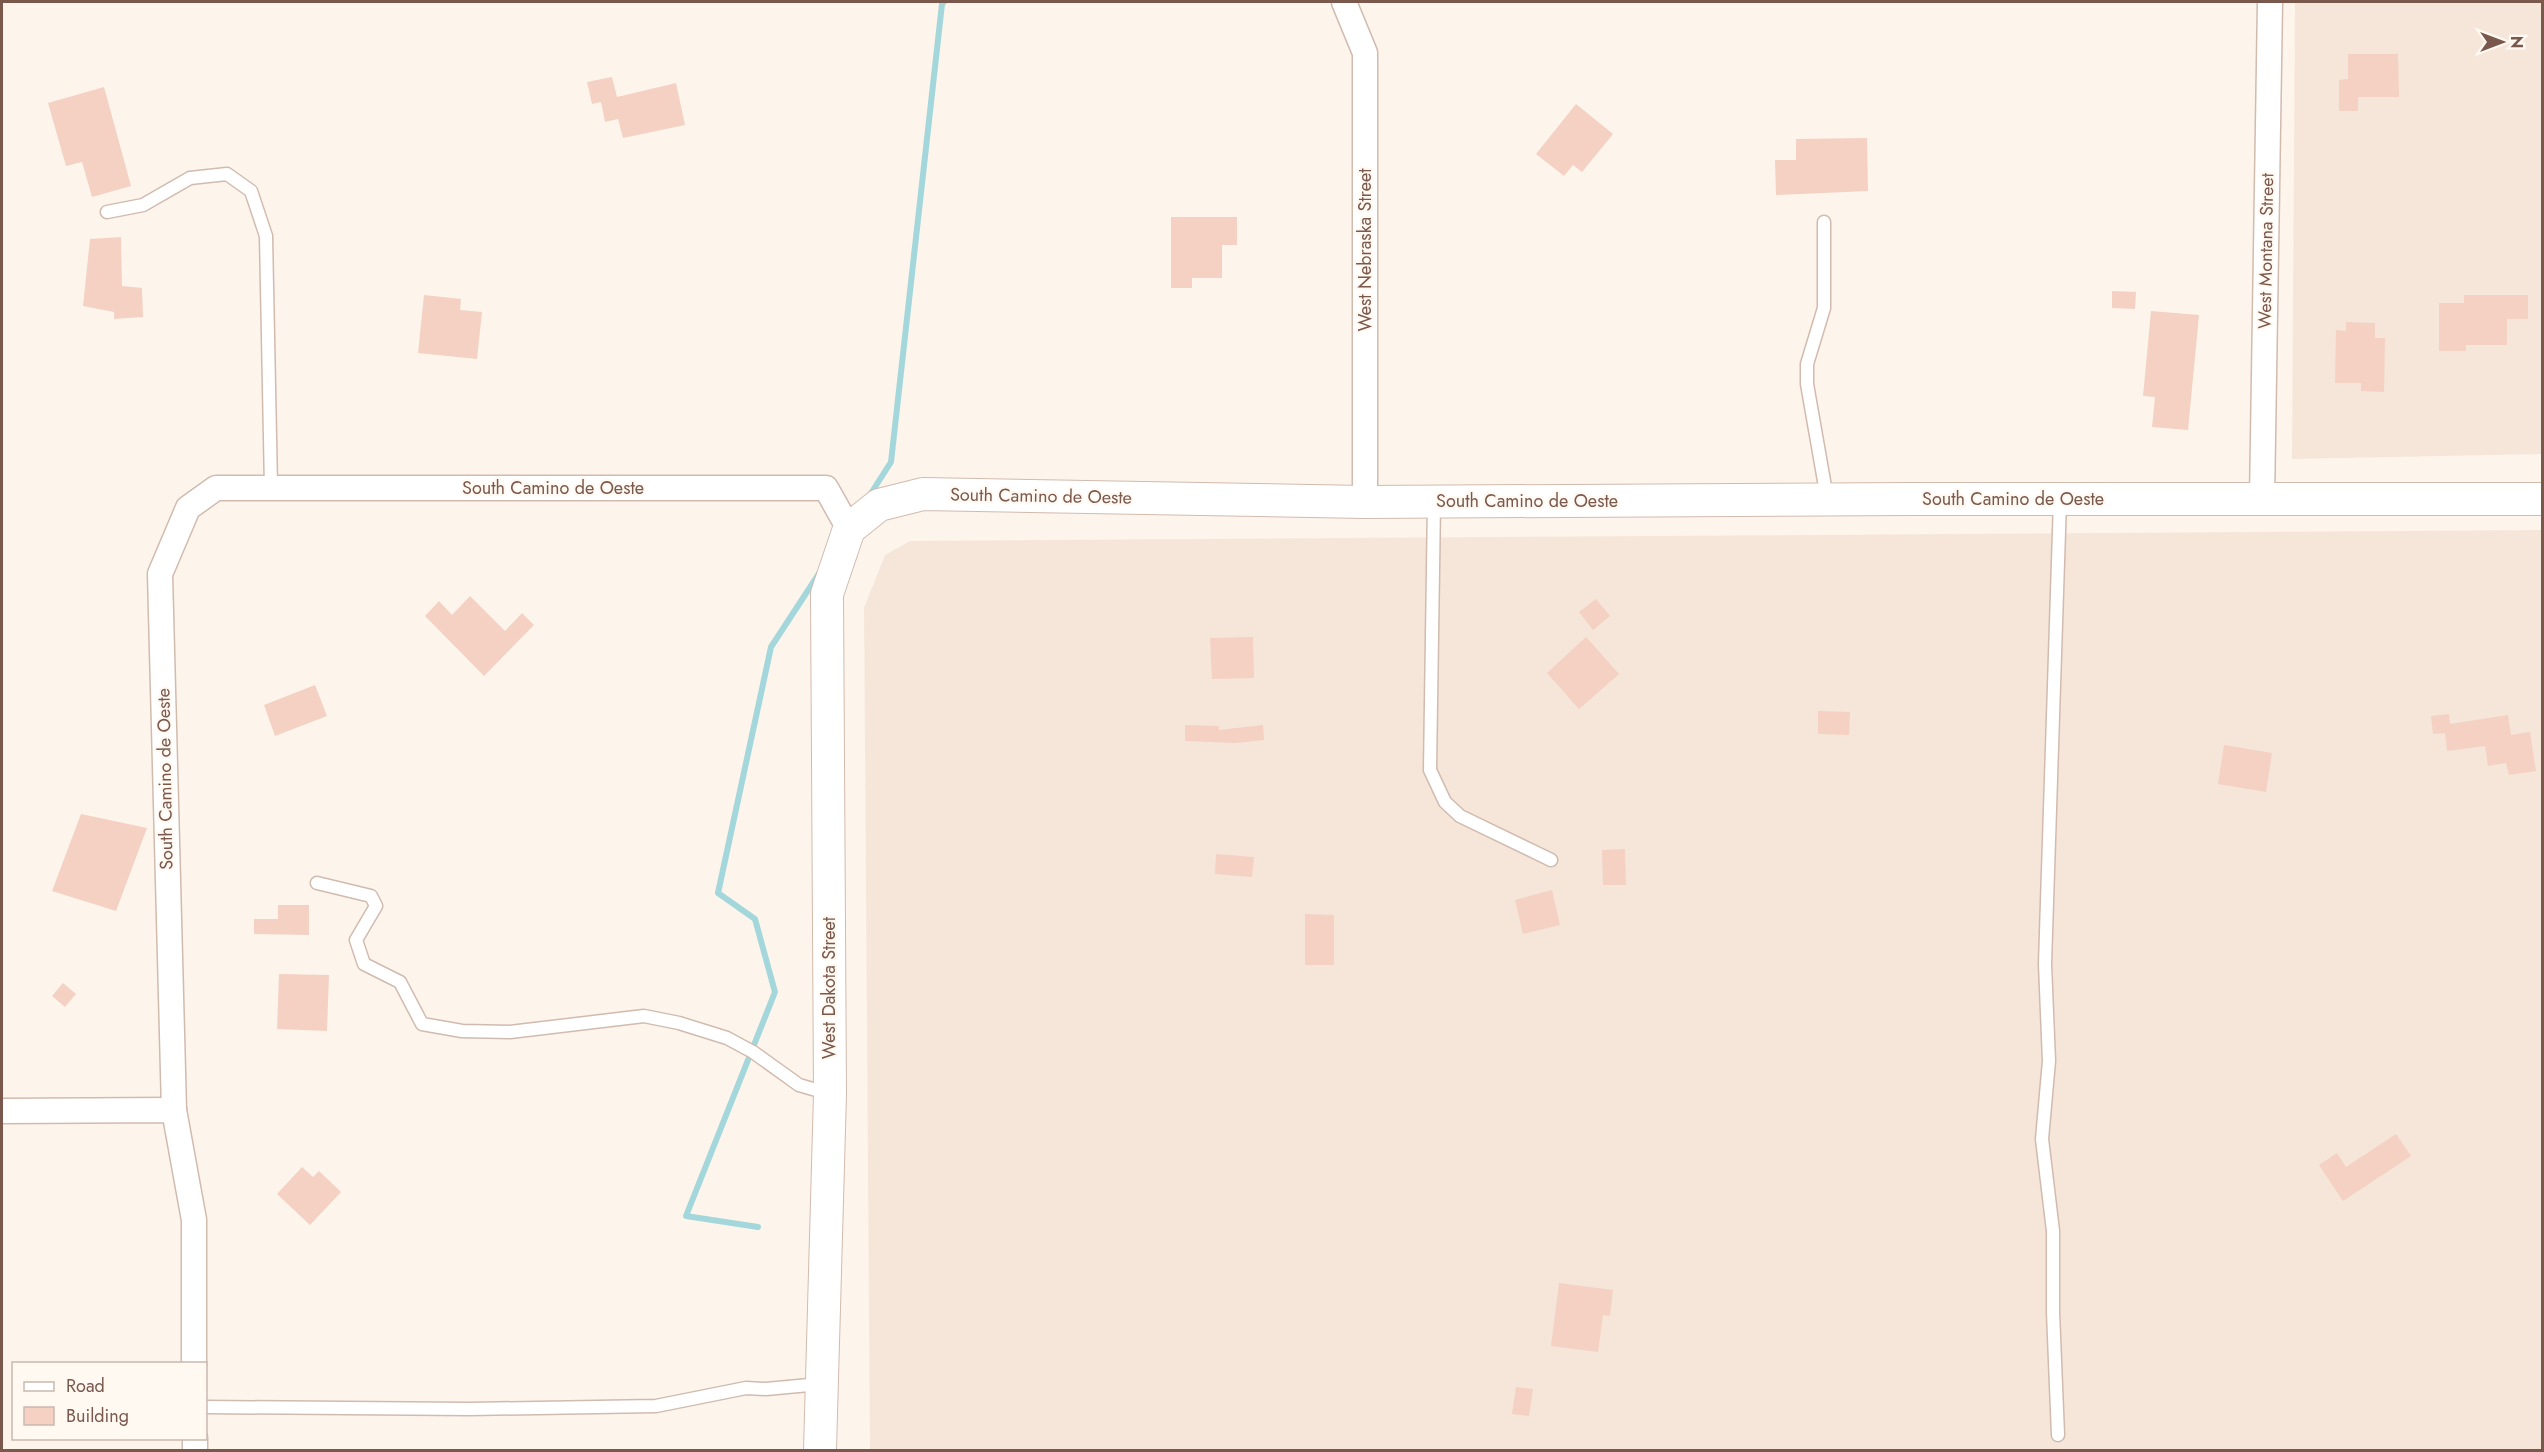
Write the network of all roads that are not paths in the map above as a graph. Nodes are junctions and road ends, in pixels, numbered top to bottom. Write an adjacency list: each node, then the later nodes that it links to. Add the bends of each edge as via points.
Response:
1 (1344, 2): 10 (street, West Nebraska Street, via 1365,53)
2 (2270, 2): 9 (street, West Montana Street)
3 (107, 212): 5 (lane, via 143,205 190,178 227,174 251,191 266,236)
4 (1824, 222): 8 (lane, via 1824,308 1807,364 1807,384)
5 (271, 488): 12 (street, South Camino de Oeste, via 826,488); 17 (street, South Camino de Oeste, via 216,488 188,507 160,574)
6 (2061, 499): 8 (street, South Camino de Oeste); 9 (street, South Camino de Oeste); 21 (lane, via 2045,963 2049,1062 2042,1139 2053,1231)
7 (2542, 499): 9 (street, South Camino de Oeste)
8 (1827, 500): 11 (street, South Camino de Oeste)
9 (2262, 500)
10 (1365, 502): 11 (street, South Camino de Oeste); 12 (street, South Camino de Oeste, via 923,494 879,506)
11 (1434, 502): 13 (lane, via 1430,771 1445,802 1460,816)
12 (849, 530): 15 (street, West Dakota Street, via 827,594)
13 (1551, 860)
14 (317, 884): 15 (lane, via 370,896 376,906 356,940 364,964 400,982 423,1024 462,1031 510,1032 644,1016 727,1038 799,1085)
15 (830, 1094): 19 (street, West Dakota Street)
16 (2, 1110): 17 (street)
17 (174, 1110): 18 (street, South Camino de Oeste, via 194,1220)
18 (194, 1362)
19 (820, 1384): 20 (lane, via 746,1388 656,1406); 22 (street, West Dakota Street)
20 (207, 1407)
21 (2058, 1435)
22 (820, 1450)

